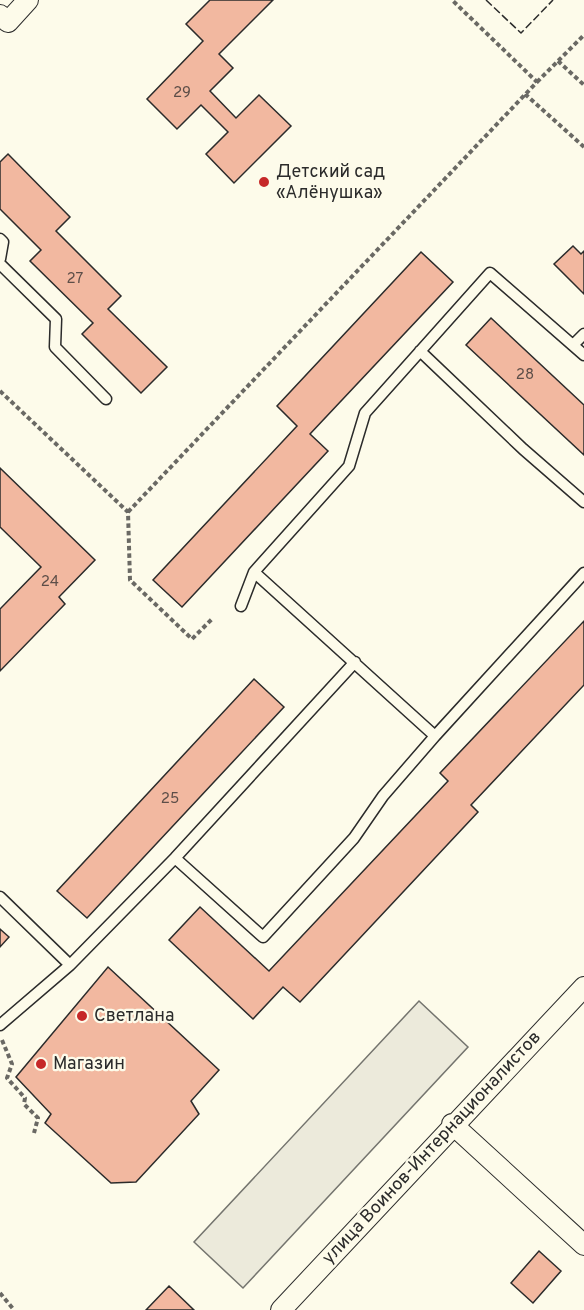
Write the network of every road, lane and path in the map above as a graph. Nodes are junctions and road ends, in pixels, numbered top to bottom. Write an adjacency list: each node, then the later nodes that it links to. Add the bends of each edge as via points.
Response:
1 (28, 0): 3 (street)
2 (452, 0): 6 (path)
3 (3, 23)
4 (584, 35): 5 (path)
5 (558, 61): 6 (path); 7 (path)
6 (537, 82): 8 (path)
7 (584, 85)
8 (525, 94): 9 (path); 19 (path)
9 (584, 147)
10 (0, 238): 11 (lane)
11 (0, 261): 17 (lane, via 56,319 55,347)
12 (584, 334): 13 (lane)
13 (573, 345): 14 (lane, via 490,273); 15 (lane)
14 (420, 351): 18 (lane); 20 (lane, via 365,413 349,466)
15 (584, 355)
16 (0, 391): 19 (path)
17 (106, 399)
18 (584, 502)
19 (128, 512): 23 (path, via 130,580 192,639)
20 (254, 572): 22 (lane); 24 (lane)
21 (584, 573): 25 (lane)
22 (242, 606)
23 (213, 618)
24 (355, 662): 25 (lane); 26 (lane)
25 (435, 736): 26 (lane, via 383,796 354,837 263,937)
26 (175, 858): 28 (lane)
27 (0, 897): 28 (lane)
28 (70, 965): 30 (lane)
29 (584, 987): 32 (street, улица Воинов-Интернационалистов)
30 (0, 1025)
31 (0, 1034): 33 (path, via 12,1064 7,1078 38,1118)
32 (452, 1124): 34 (street); 37 (street, улица Воинов-Интернационалистов)
33 (34, 1133)
34 (584, 1245)
35 (0, 1293): 36 (path)
36 (14, 1310)
37 (281, 1310)

